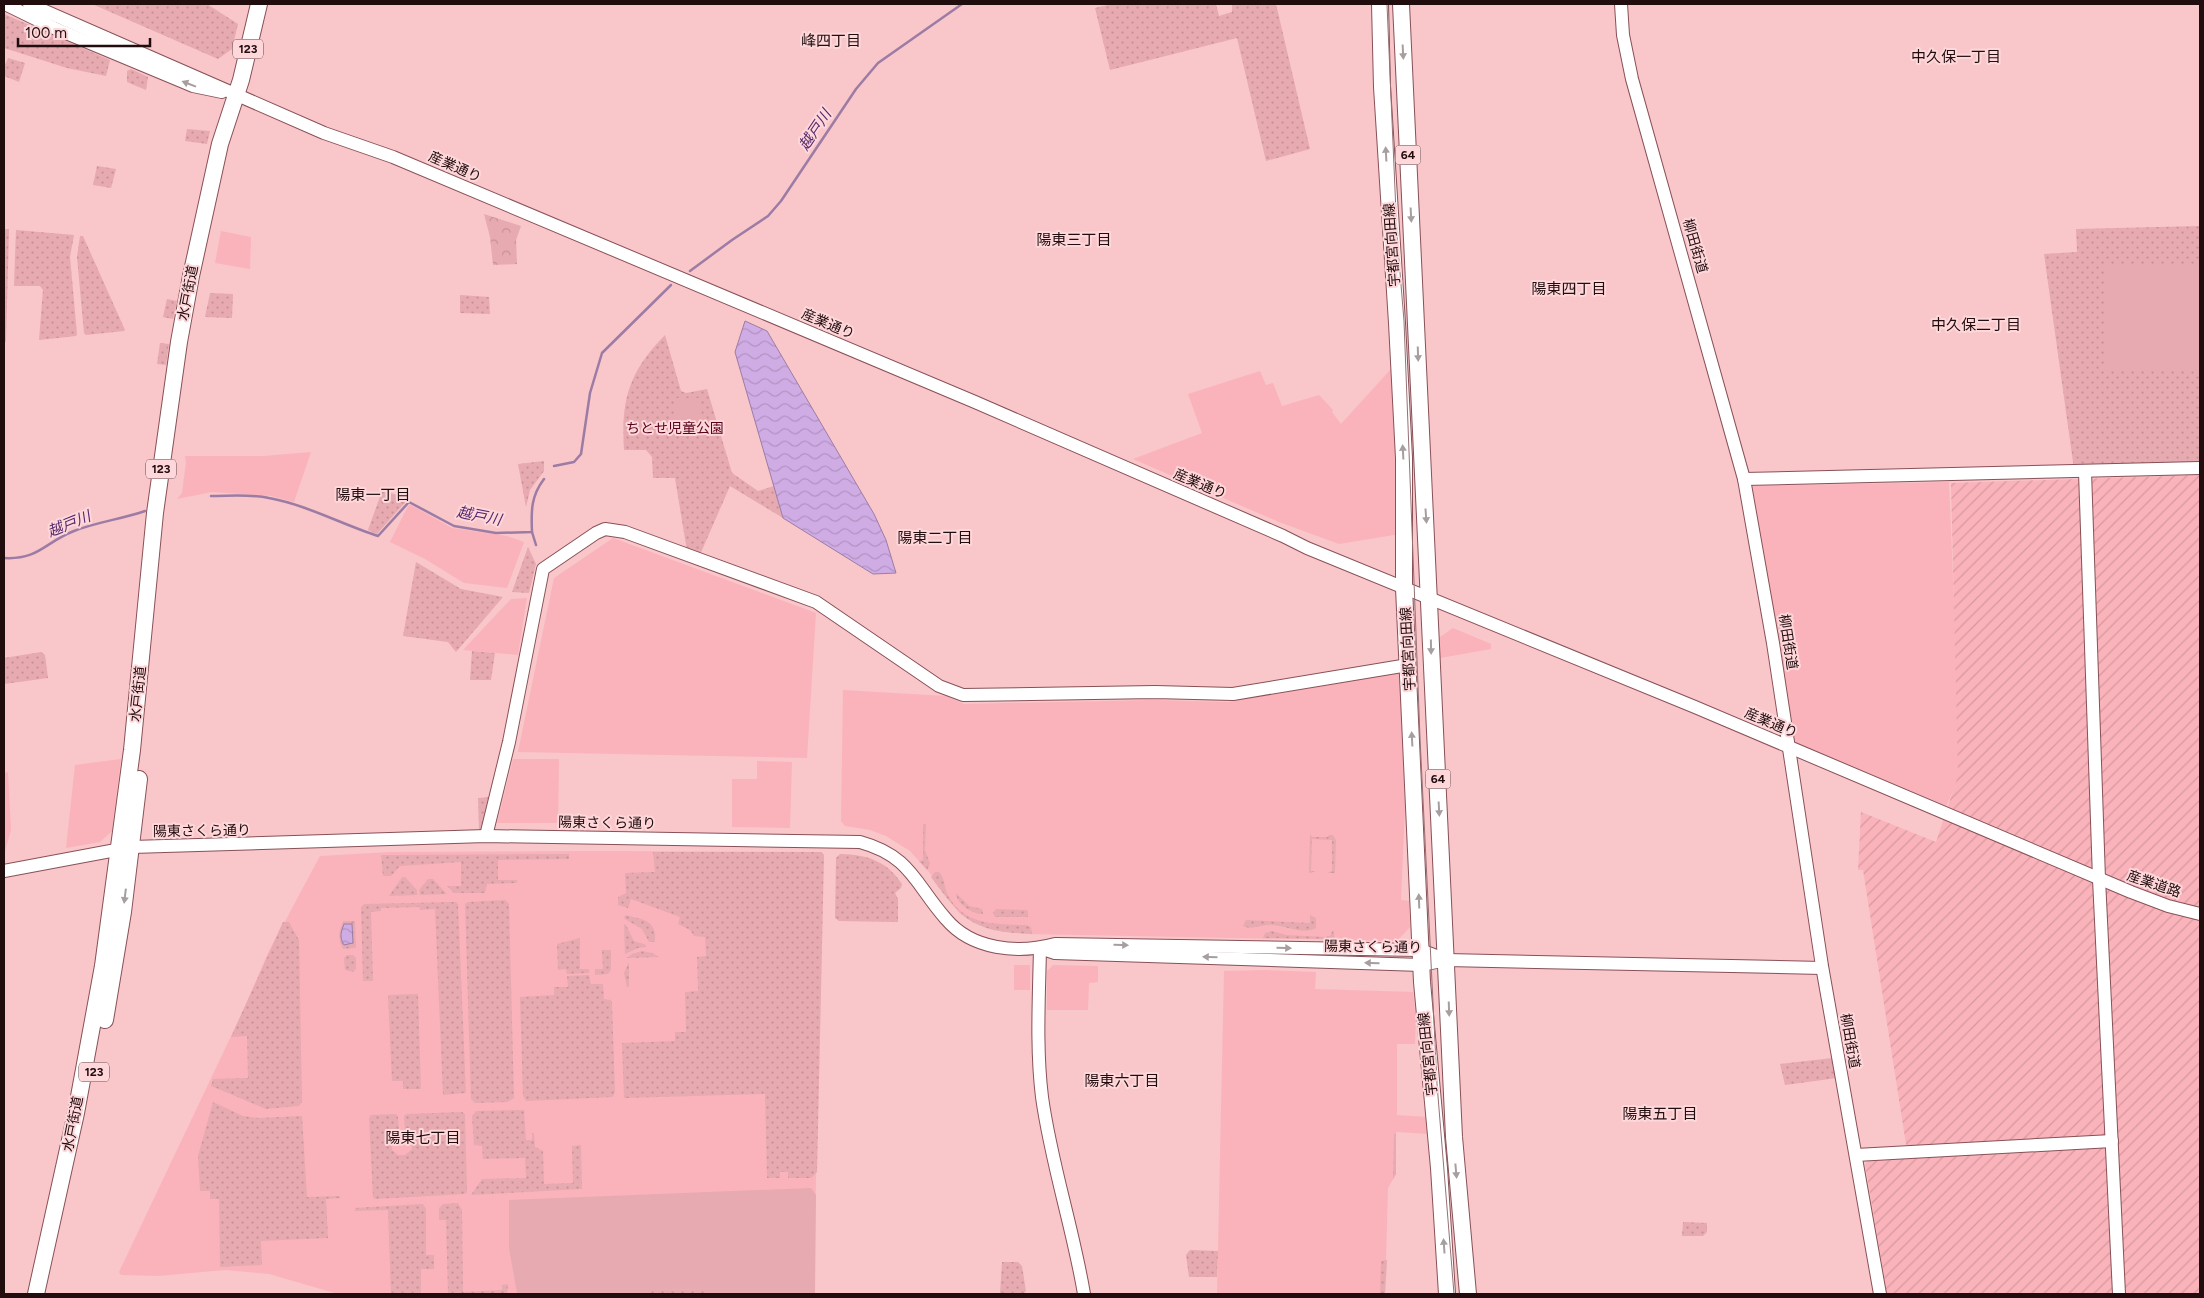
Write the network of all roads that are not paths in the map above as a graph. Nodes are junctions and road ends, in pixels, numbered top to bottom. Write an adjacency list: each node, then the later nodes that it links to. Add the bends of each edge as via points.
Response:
1 (5, 4): 7 (street, 産業通り, one-way to 1, via 193,86)
2 (29, 4): 7 (street, 産業通り)
3 (259, 4): 7 (main road, 水戸街道 / 123)
4 (1380, 4): 11 (main road, 宇都宮向田線 / 64, one-way to 4, via 1403,449)
5 (1401, 4): 12 (main road, 宇都宮向田線 / 64, one-way to 12)
6 (1622, 4): 10 (street, 柳田街道, via 1623,35 1632,79)
7 (237, 95): 11 (street, 産業通り, via 324,133 393,156 558,225); 16 (main road, 水戸街道 / 123, via 185,362 172,450); 16 (main road, 水戸街道 / 123, via 220,144 190,276 170,394 155,513)
8 (2200, 468): 9 (street)
9 (2085, 472): 10 (street); 18 (street)
10 (1744, 479): 14 (street, 柳田街道)
11 (1404, 588): 12 (street); 13 (main road, 宇都宮向田線 / 64)
12 (1429, 598): 14 (street, 産業通り); 22 (main road, 宇都宮向田線 / 64, one-way to 22)
13 (1408, 665): 15 (street, via 1233,694 963,695 939,686 816,602 624,532 605,529 543,569 509,742); 21 (main road, 宇都宮向田線 / 64, one-way to 13)
14 (1789, 747): 18 (street, 産業通り); 23 (street, 柳田街道)
15 (486, 836): 16 (street, 陽東さくら通り); 20 (street, 陽東さくら通り, via 860,842 873,845 898,859 913,874 946,920 972,940 1002,948)
16 (126, 848): 17 (street, 陽東さくら通り); 26 (main road, 水戸街道 / 123, via 55,1213); 27 (main road, 水戸街道 / 123, one-way to 27, via 111,987)
17 (4, 871)
18 (2099, 879): 19 (street, 産業道路, via 2168,906); 24 (street)
19 (2200, 914)
20 (1040, 948): 21 (street, 陽東さくら通り, via 1055,944); 28 (street, via 1038,1044 1042,1096)
21 (1421, 957): 22 (street, 陽東さくら通り); 29 (main road, 宇都宮向田線 / 64, one-way to 21)
22 (1446, 960): 23 (street); 30 (main road, 宇都宮向田線 / 64, one-way to 30, via 1456,1168)
23 (1822, 968): 25 (street, 柳田街道)
24 (2112, 1141): 25 (street); 32 (street)
25 (1856, 1155): 31 (street, 柳田街道)
26 (36, 1294)
27 (47, 1294)
28 (1084, 1294)
29 (1447, 1294)
30 (1468, 1294)
31 (1880, 1294)
32 (2118, 1294)

